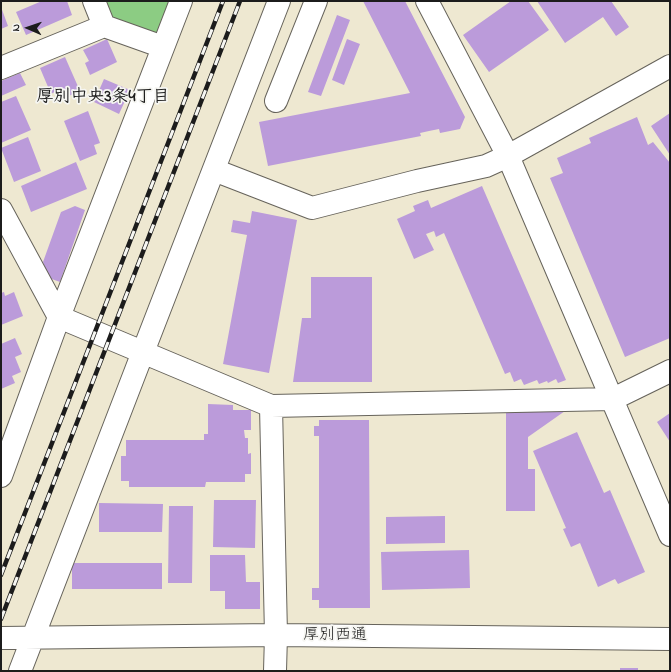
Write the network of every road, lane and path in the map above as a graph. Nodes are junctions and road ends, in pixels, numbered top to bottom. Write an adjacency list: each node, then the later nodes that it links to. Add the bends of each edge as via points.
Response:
1 (94, 1): 6 (street)
2 (181, 1): 7 (street)
3 (279, 1): 12 (street)
4 (316, 1): 10 (street)
5 (427, 1): 11 (street)
6 (104, 26): 7 (street); 9 (street)
7 (163, 47): 14 (street)
8 (670, 66): 11 (street)
9 (1, 68)
10 (276, 101)
11 (508, 156): 12 (street, via 486,166 312,208); 17 (street)
12 (214, 170): 15 (street)
13 (1, 210): 14 (street)
14 (59, 317): 15 (street); 19 (street)
15 (143, 352): 18 (street); 23 (street)
16 (670, 371): 17 (street)
17 (613, 399): 18 (street); 20 (street)
18 (271, 406): 21 (street)
19 (1, 476)
20 (670, 535)
21 (276, 636): 23 (street, 厚別西通); 24 (street, 厚別西通); 26 (street)
22 (1, 638): 23 (street, 厚別西通)
23 (33, 638): 25 (street)
24 (670, 638)
25 (20, 671)
26 (275, 671)

